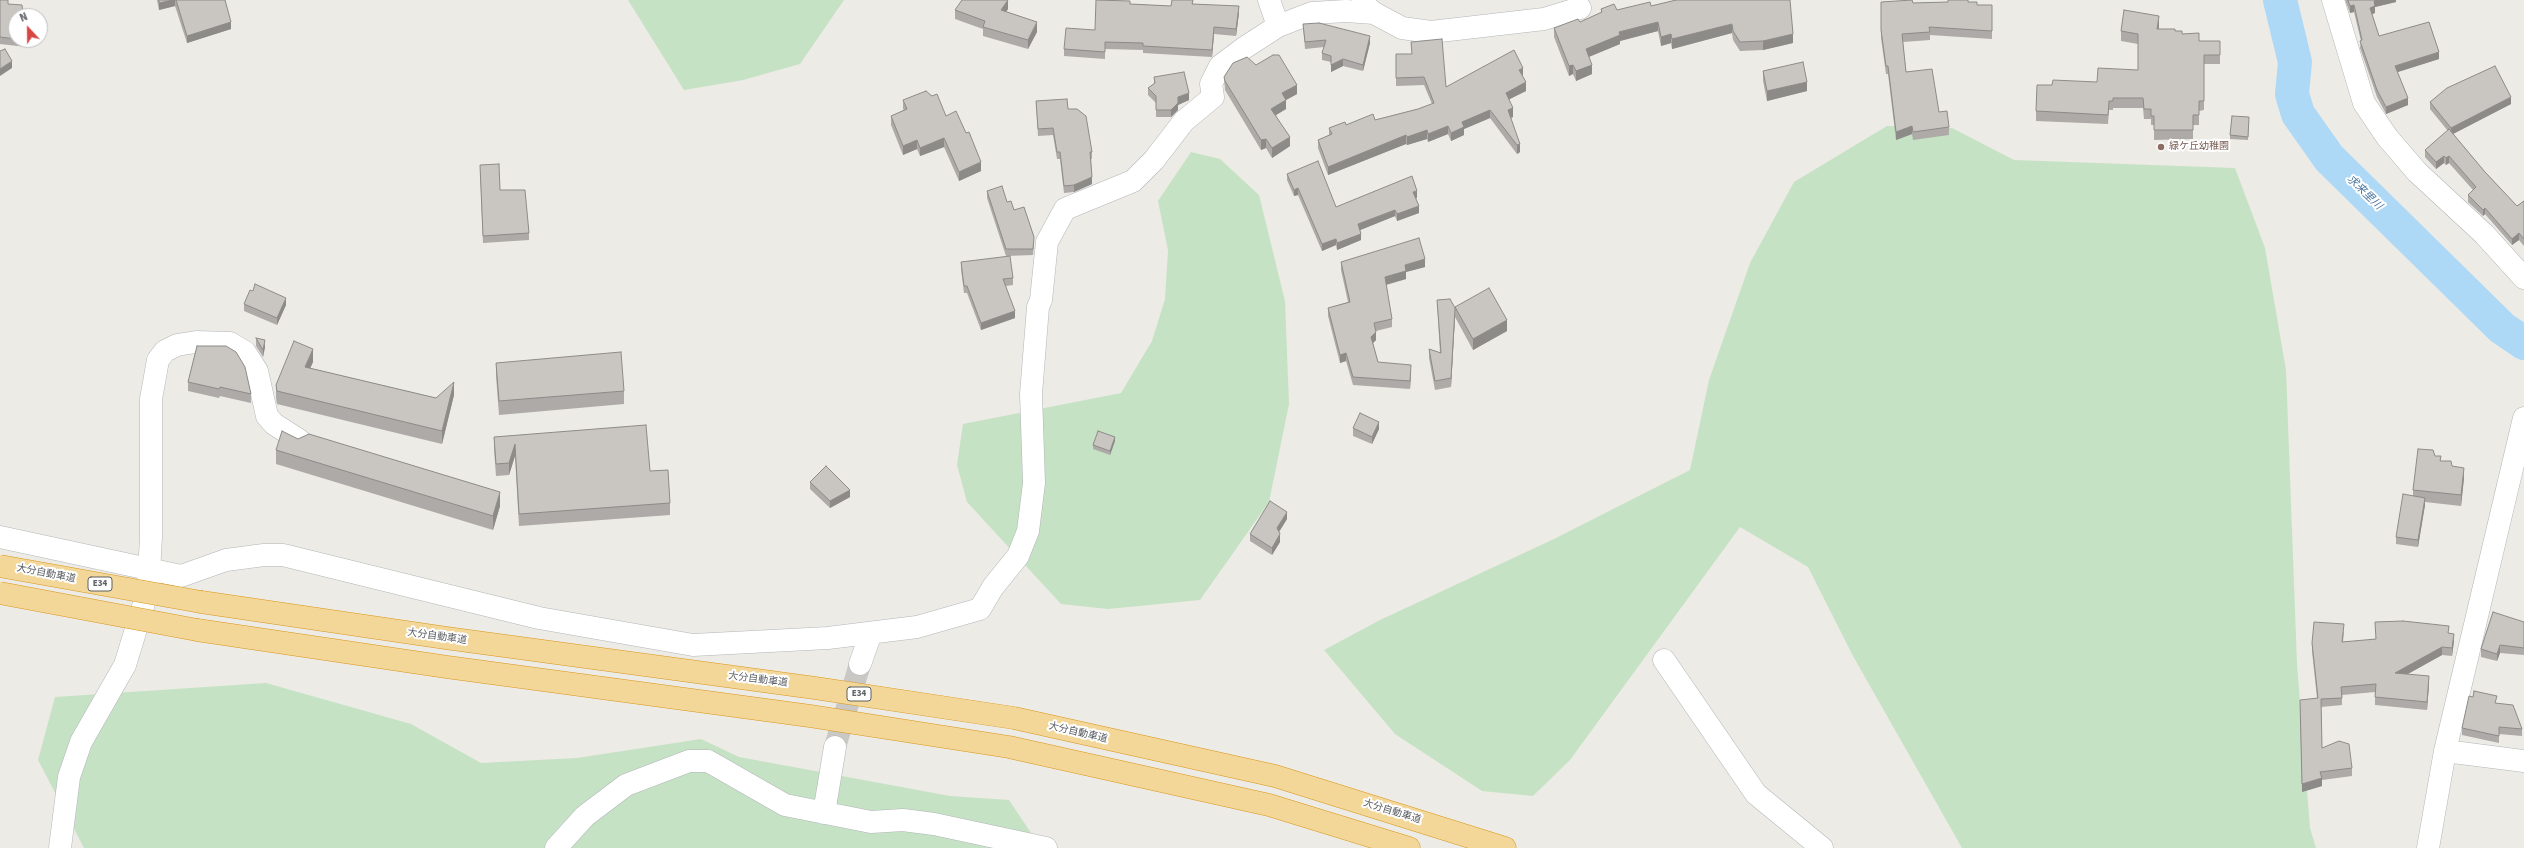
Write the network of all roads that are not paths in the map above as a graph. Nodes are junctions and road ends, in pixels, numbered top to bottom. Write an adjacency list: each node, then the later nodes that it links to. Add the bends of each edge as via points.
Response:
1 (1270, 0): 6 (street)
2 (1353, 0): 5 (street)
3 (2333, 0): 7 (street, via 2364,103 2387,137 2417,172 2484,234)
4 (1580, 8): 5 (street, via 1544,19 1431,32 1402,28)
5 (1374, 13): 6 (street, via 1312,13)
6 (1278, 26): 14 (street, via 1220,66 1210,84 1213,97 1184,121 1154,160 1133,181 1065,209 1047,242 1038,307 1031,394 1034,482 1028,531 1018,556 993,587 980,609 917,627)
7 (2524, 278)
8 (2524, 418): 18 (street)
9 (299, 440): 12 (street, via 274,424 267,416 257,371 245,352 230,343 196,342 165,350 158,360 154,374 151,399)
10 (0, 537): 12 (street)
11 (0, 566): 25 (highway, 大分自動車道 / E34, bridge, via 201,602 1014,718 1275,776)
12 (149, 570): 14 (street, via 181,576 226,560 283,555 539,618 693,645); 21 (street, via 148,590 125,665 80,742 69,778)
13 (0, 592): 24 (highway, bridge, via 197,630 810,716 1009,747 1269,805)
14 (871, 633): 16 (street)
15 (1664, 660): 26 (street, via 1756,794)
16 (860, 664)
17 (834, 747): 20 (street)
18 (2445, 751): 19 (street); 27 (street)
19 (2524, 761)
20 (824, 813): 22 (street, via 785,805 708,761 689,761 626,785 585,816); 23 (street, via 871,822 903,820 934,824)
21 (60, 848)
22 (556, 848)
23 (1046, 848)
24 (1409, 848)
25 (1505, 848)
26 (1822, 848)
27 (2428, 848)

